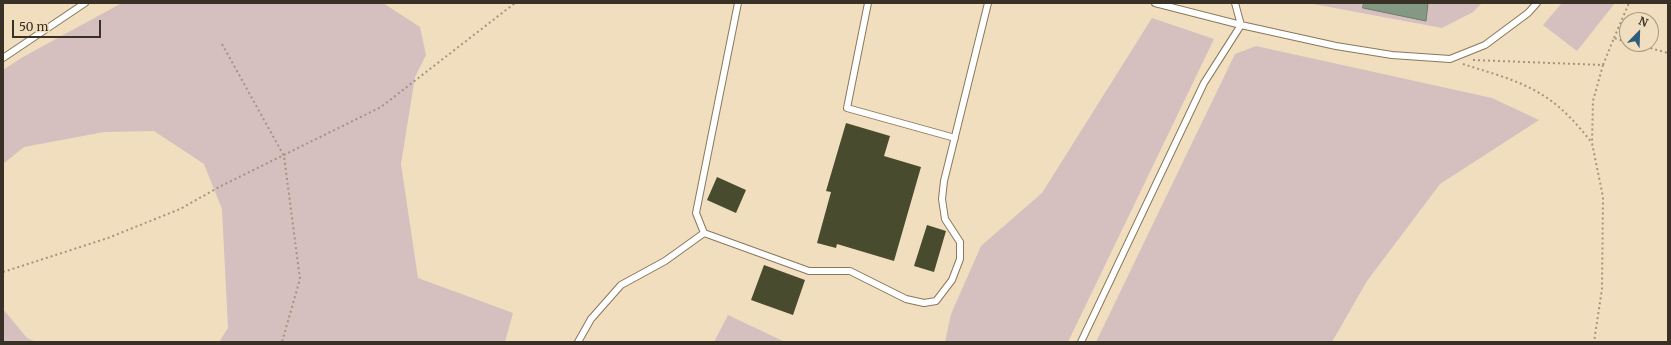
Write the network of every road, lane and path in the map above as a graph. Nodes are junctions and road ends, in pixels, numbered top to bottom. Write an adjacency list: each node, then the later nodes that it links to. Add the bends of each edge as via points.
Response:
1 (85, 3): 14 (lane)
2 (516, 3): 20 (path, via 381,107)
3 (738, 3): 21 (lane, via 696,214)
4 (868, 3): 18 (lane, via 847,108)
5 (988, 3): 18 (lane)
6 (1155, 3): 10 (lane)
7 (1235, 3): 10 (lane)
8 (1537, 3): 15 (lane, via 1528,13 1485,45)
9 (1629, 3): 11 (path)
10 (1240, 25): 15 (lane, via 1336,46 1392,55); 25 (lane, via 1204,83)
11 (1614, 38): 12 (path); 17 (path)
12 (1619, 40)
13 (222, 44): 20 (path)
14 (3, 58)
15 (1450, 59): 19 (path, via 1523,85 1544,96 1563,110)
16 (1473, 60): 17 (path)
17 (1603, 65): 19 (path, via 1593,102)
18 (955, 138): 21 (lane, via 942,199 945,219 960,242 960,260 952,280 936,301 924,303 906,299 850,271 809,271)
19 (1592, 143): 26 (path, via 1603,197 1602,289)
20 (284, 156): 22 (path, via 180,210 108,238); 23 (path, via 300,279)
21 (704, 233): 24 (lane, via 665,261 621,285 591,319)
22 (3, 272)
23 (282, 342)
24 (578, 342)
25 (1081, 342)
26 (1594, 342)

